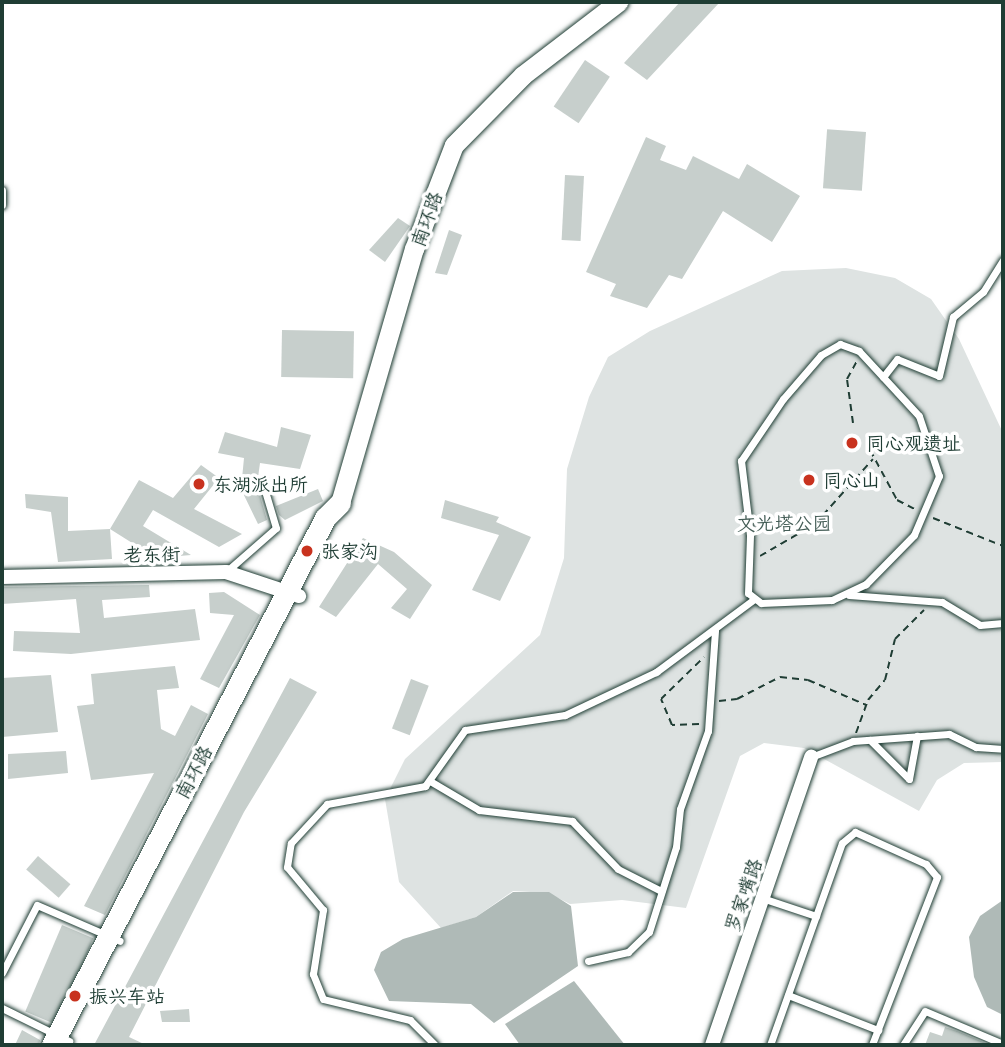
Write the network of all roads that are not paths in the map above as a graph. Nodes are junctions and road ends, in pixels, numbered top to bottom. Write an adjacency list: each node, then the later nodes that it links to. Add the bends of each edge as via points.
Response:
1 (618, 2): 7 (main road, 南环路, via 523,75 454,145 414,250)
2 (2, 190): 3 (lane)
3 (2, 205)
4 (1003, 260): 5 (lane, via 983,292 953,317 939,376 897,359)
5 (883, 377): 11 (lane, via 924,423 939,476 914,535); 12 (lane, via 862,355 840,344 821,355 747,445 741,492)
6 (263, 484): 8 (lane, via 276,528)
7 (340, 503): 10 (main road, 南环路, via 325,518)
8 (226, 572): 9 (street, 老东街); 10 (street, 老东街)
9 (2, 577)
10 (293, 593): 23 (main road, 南环路)
11 (848, 595): 12 (lane); 13 (lane, via 932,601 980,625)
12 (753, 600): 14 (lane)
13 (1003, 623)
14 (715, 630): 19 (lane, via 656,672 565,715 465,730); 20 (lane, via 710,723)
15 (917, 736): 16 (lane); 16 (lane, via 909,779); 17 (lane, via 949,734 976,747)
16 (870, 740): 18 (lane)
17 (1003, 749)
18 (811, 757): 21 (street, 罗家嘴路)
19 (430, 781): 20 (lane, via 479,810 572,821 618,869); 32 (lane, via 412,790 327,804 285,856 292,877 323,910 313,974 323,999 410,1020)
20 (659, 890): 24 (lane, via 641,944)
21 (762, 898): 22 (lane); 33 (street, 罗家嘴路)
22 (816, 916): 26 (lane); 28 (lane, via 842,843 855,832 934,869 937,877)
23 (114, 938): 25 (lane, via 37,905); 29 (main road, 南环路)
24 (588, 961)
25 (2, 973)
26 (788, 995): 28 (lane); 34 (lane)
27 (2, 1008): 29 (lane)
28 (878, 1030): 35 (lane)
29 (61, 1042)
30 (993, 1043): 31 (lane); 36 (lane, via 925,1011)
31 (1003, 1044)
32 (435, 1045)
33 (712, 1045)
34 (769, 1045)
35 (872, 1045)
36 (903, 1045)

